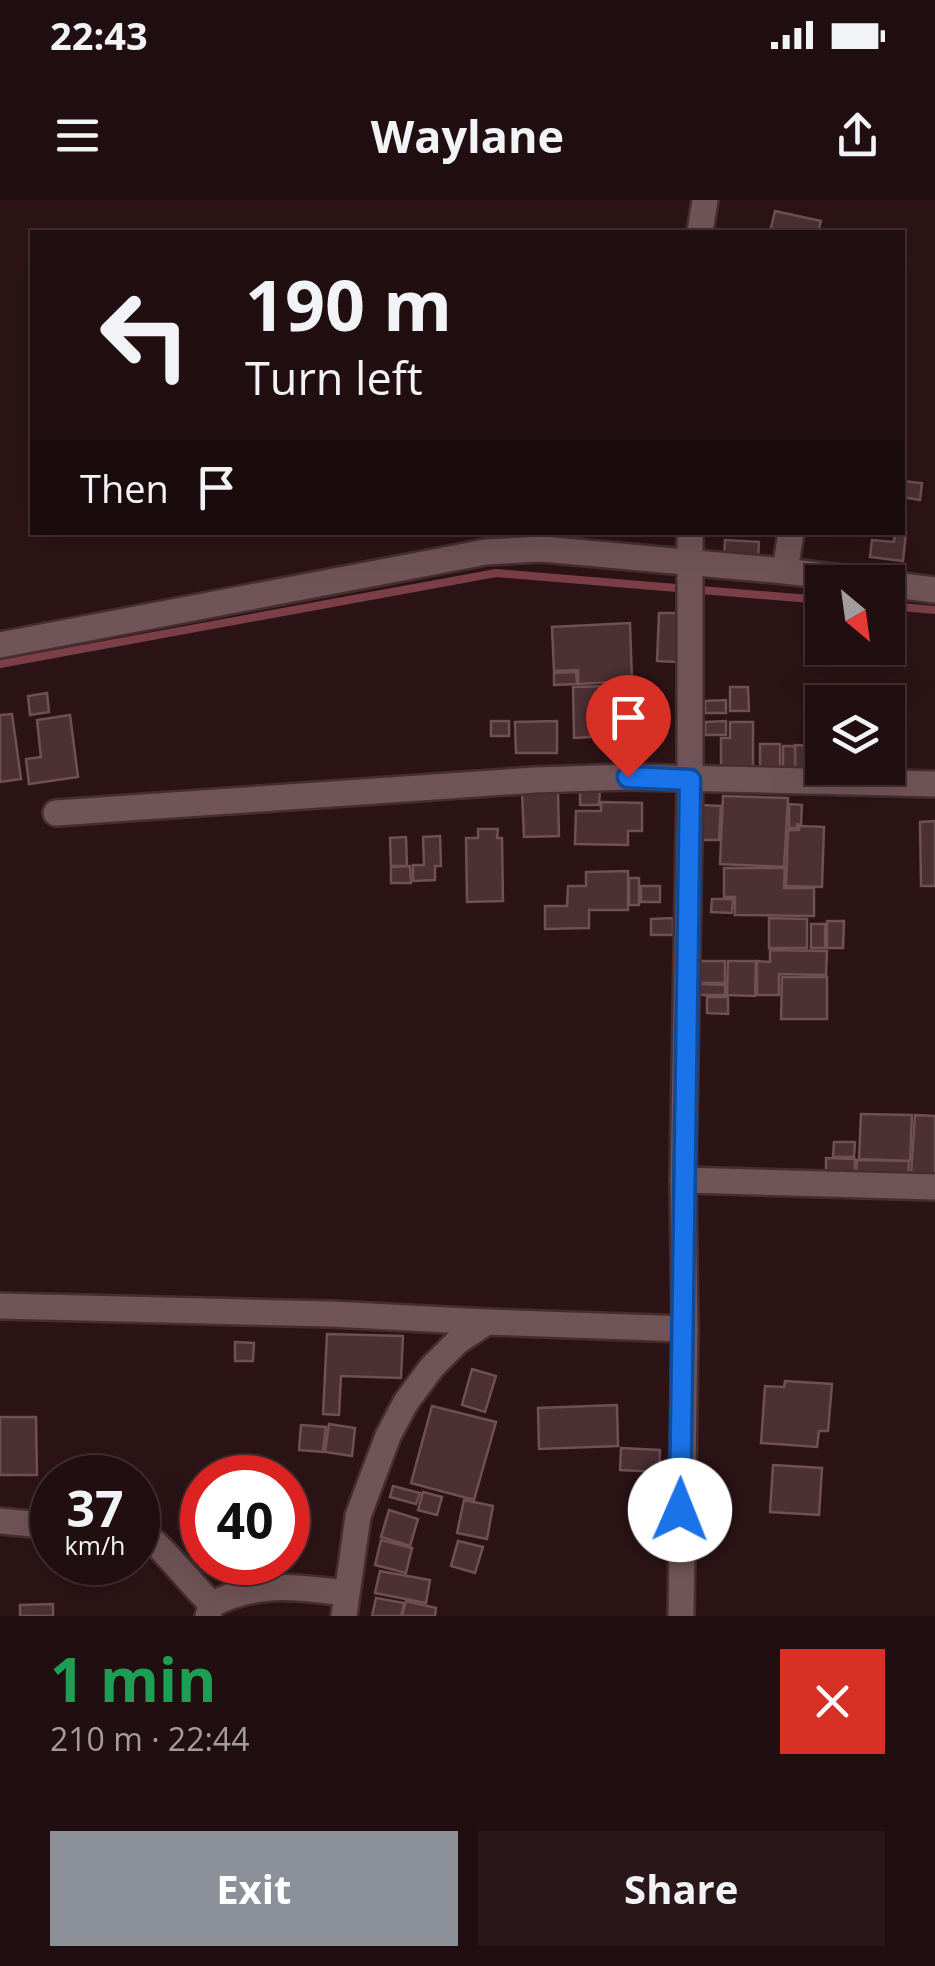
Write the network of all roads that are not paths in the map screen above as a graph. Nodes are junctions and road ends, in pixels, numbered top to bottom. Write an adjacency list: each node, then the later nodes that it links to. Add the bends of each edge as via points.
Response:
1 (706, 200): 2 (street)
2 (700, 230)
3 (690, 535): 5 (street)
4 (791, 535): 6 (street)
5 (691, 570): 6 (street); 10 (street, via 542,549 486,552); 11 (street)
6 (786, 571): 7 (street)
7 (805, 573)
8 (905, 586): 9 (street)
9 (935, 590)
10 (0, 645)
11 (690, 780): 12 (street); 13 (street, via 534,780); 14 (street)
12 (935, 784)
13 (56, 812)
14 (683, 1180): 15 (street); 18 (street)
15 (935, 1188)
16 (0, 1306): 17 (street)
17 (487, 1322): 18 (street); 22 (street, via 432,1367 388,1436 358,1516)
18 (685, 1329): 24 (street)
19 (0, 1521): 20 (street)
20 (30, 1524)
21 (160, 1549): 23 (street)
22 (344, 1604): 23 (street, via 265,1586 239,1591)
23 (210, 1610)
24 (681, 1616)

